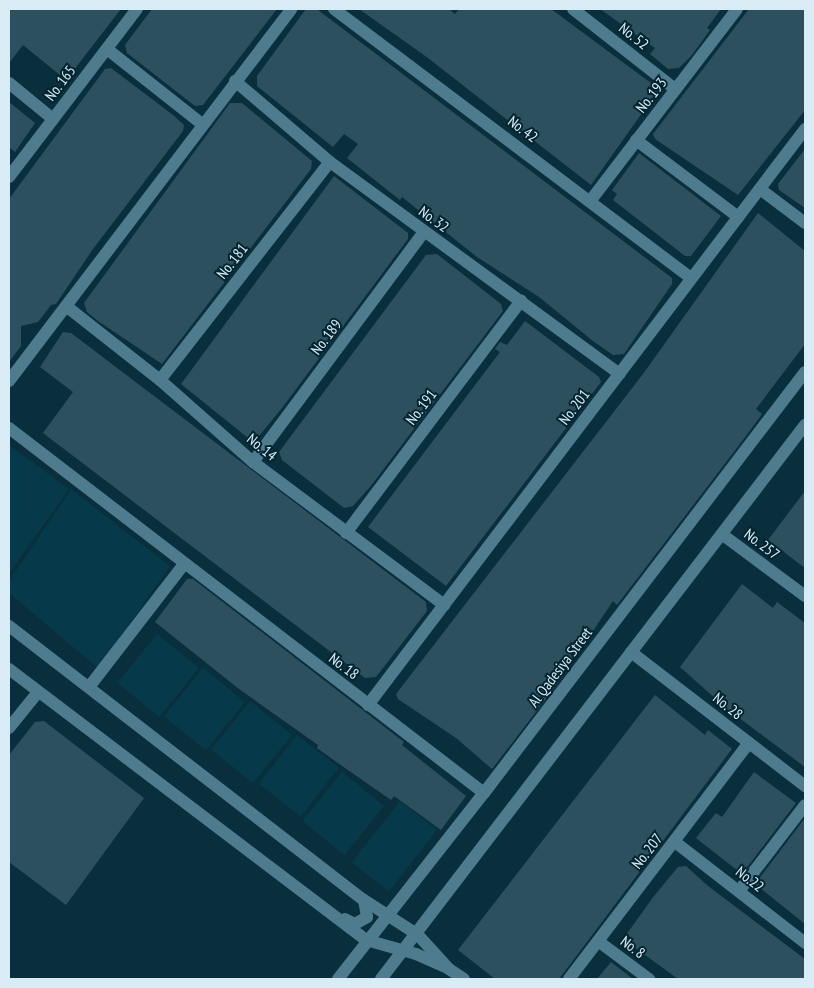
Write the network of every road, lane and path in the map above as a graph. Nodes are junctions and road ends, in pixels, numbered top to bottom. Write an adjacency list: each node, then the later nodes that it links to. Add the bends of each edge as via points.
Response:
1 (137, 9): 6 (street, No. 165)
2 (291, 9): 7 (street)
3 (334, 9): 17 (street, No. 42)
4 (573, 9): 9 (street, No. 52)
5 (737, 9): 9 (street, No. 193)
6 (107, 49): 10 (street, No. 165); 11 (street)
7 (235, 81): 11 (street); 14 (street, No. 32)
8 (9, 84): 10 (street)
9 (675, 90): 13 (street, No. 193)
10 (53, 119): 15 (street, No. 165)
11 (202, 124): 23 (street)
12 (805, 129): 16 (street, No. 201)
13 (636, 140): 17 (street, No. 193); 18 (street)
14 (330, 162): 20 (street, No. 32); 26 (street, No. 181)
15 (9, 177)
16 (760, 189): 18 (street, No. 201); 19 (street)
17 (590, 200): 21 (street, No. 42)
18 (738, 217): 21 (street, No. 201)
19 (805, 223)
20 (424, 232): 22 (street, No. 32); 30 (street, No. 189)
21 (691, 278): 25 (street, No. 201)
22 (521, 300): 25 (street, No. 32); 31 (street, No. 191)
23 (66, 306): 26 (street, No. 14); 27 (street)
24 (805, 372): 45 (street, Al Qadesiya Street)
25 (620, 374): 35 (street, No. 201)
26 (160, 380): 30 (street, No. 14)
27 (9, 381)
28 (805, 425): 32 (street)
29 (9, 428): 33 (street, No. 18)
30 (253, 462): 31 (street, No. 14)
31 (346, 533): 35 (street, No. 14)
32 (723, 535): 34 (street, No. 257); 37 (street)
33 (184, 564): 39 (street); 41 (street, No. 18)
34 (805, 596)
35 (444, 606): 41 (street, No. 201)
36 (9, 626): 39 (street)
37 (632, 652): 43 (street, No. 28); 52 (street)
38 (9, 671): 40 (street)
39 (89, 687): 49 (street)
40 (38, 692): 42 (street); 50 (street)
41 (368, 705): 45 (street, No. 18)
42 (9, 728)
43 (749, 743): 44 (street, No. 28); 47 (street, No. 207)
44 (805, 786)
45 (484, 793): 51 (street, Al Qadesiya Street)
46 (805, 805): 48 (street)
47 (675, 842): 48 (street, No.22); 54 (street, No. 207)
48 (739, 892): 55 (street, No.22)
49 (364, 900): 50 (street, via 368,912 360,924); 51 (street)
50 (322, 908): 53 (street)
51 (387, 914): 52 (street); 53 (street, Al Qadesiya Street)
52 (418, 935): 56 (street); 57 (street)
53 (366, 940): 56 (street); 58 (street, Al Qadesiya Street)
54 (598, 941): 61 (street, No. 207); 62 (street, No. 8)
55 (805, 942)
56 (404, 950): 57 (street); 59 (street)
57 (450, 969): 60 (street)
58 (338, 979)
59 (381, 979)
60 (464, 979)
61 (569, 979)
62 (649, 979)

